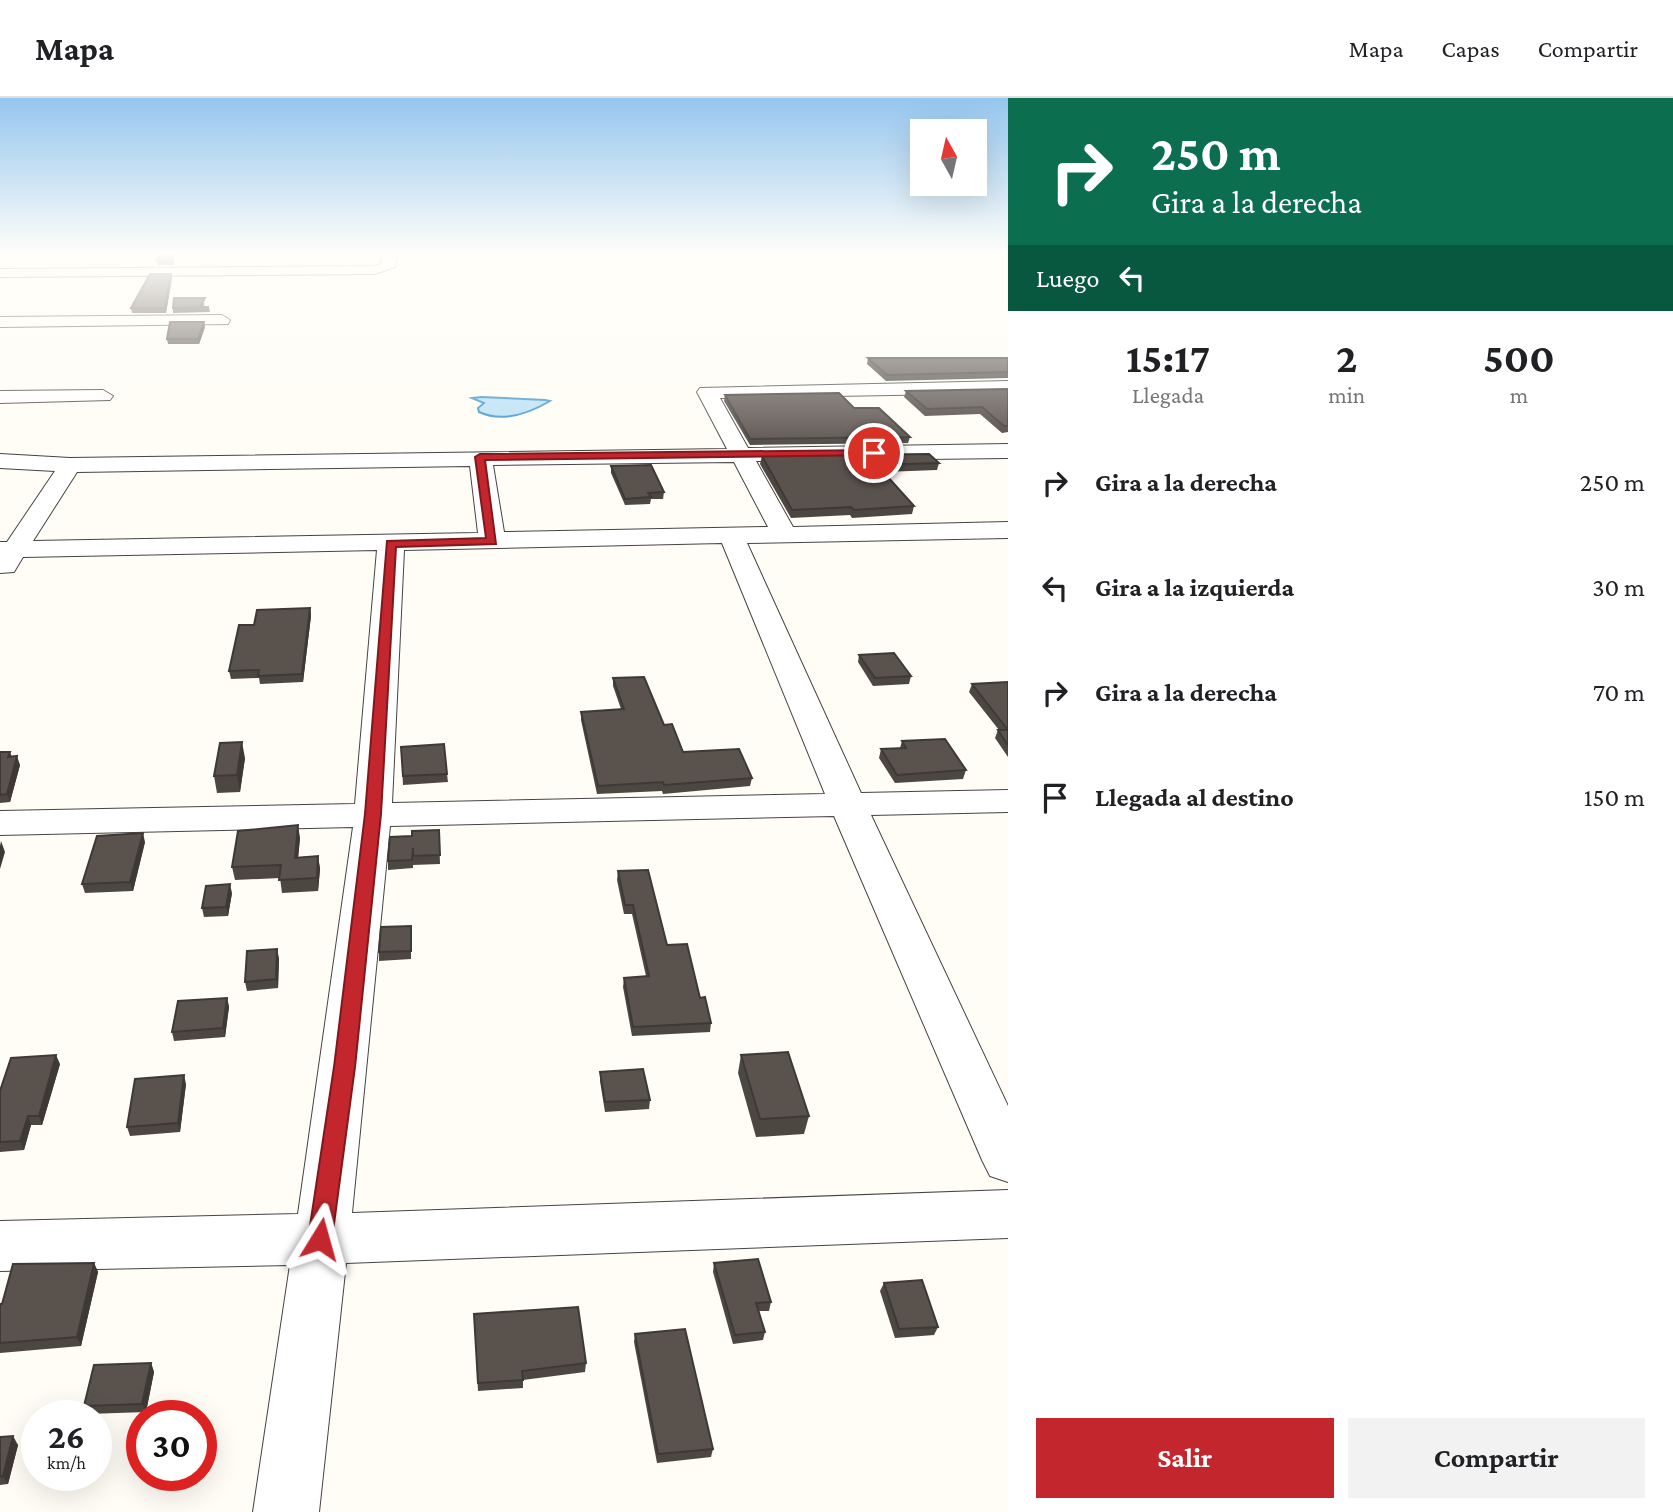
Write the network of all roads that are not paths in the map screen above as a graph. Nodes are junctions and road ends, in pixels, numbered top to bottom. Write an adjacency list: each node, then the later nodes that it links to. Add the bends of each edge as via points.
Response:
1 (222, 320): 2 (street)
2 (162, 321): 3 (street)
3 (0, 322)
4 (1008, 387): 8 (street, via 707,392)
5 (103, 396): 6 (street)
6 (0, 397)
7 (1008, 451): 8 (street)
8 (741, 455): 9 (street); 13 (street)
9 (480, 457): 11 (street); 15 (street)
10 (0, 461): 11 (street)
11 (70, 466): 17 (street)
12 (1008, 530): 13 (street)
13 (784, 534): 14 (street)
14 (731, 536): 15 (street); 20 (street)
15 (492, 541): 16 (street)
16 (391, 544): 17 (street); 21 (street)
17 (8, 550): 18 (street)
18 (0, 573)
19 (1008, 801): 20 (street)
20 (847, 803): 21 (street); 23 (street)
21 (373, 814): 22 (street); 25 (street)
22 (0, 822)
23 (1008, 1160)
24 (1008, 1214): 25 (street)
25 (320, 1239): 26 (street); 27 (street)
26 (0, 1246)
27 (286, 1512)

